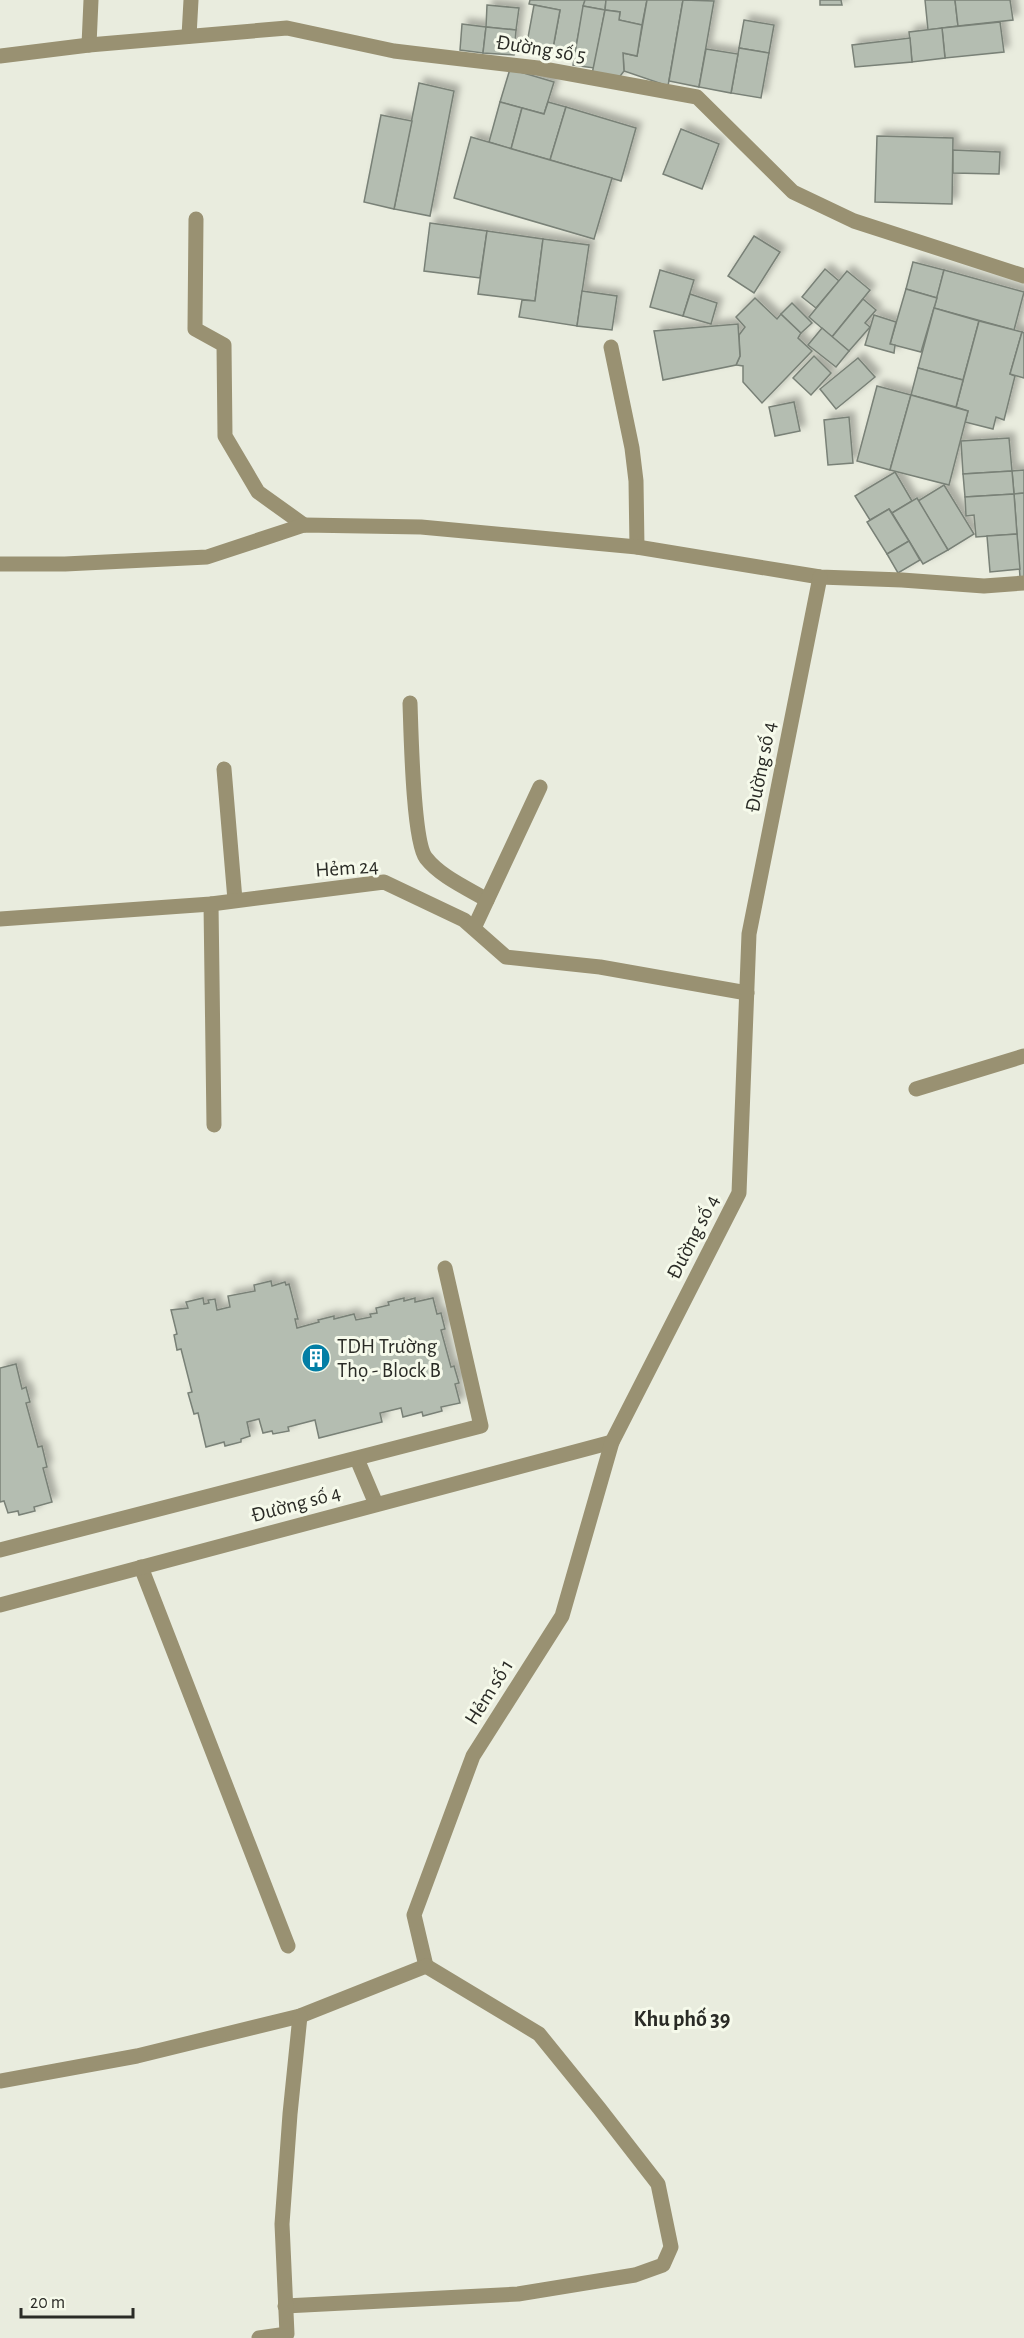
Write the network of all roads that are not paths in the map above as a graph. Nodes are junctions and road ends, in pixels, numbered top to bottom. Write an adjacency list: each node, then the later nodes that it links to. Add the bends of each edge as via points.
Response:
1 (92, 0): 4 (street)
2 (191, 0): 3 (street)
3 (189, 36): 4 (street, Đường số 5); 7 (street, Đường số 5, via 287,28 394,51 538,68 697,98 794,192 854,221)
4 (89, 45): 5 (street, Đường số 5)
5 (0, 56)
6 (196, 219): 9 (street, via 195,329 224,345 225,436 258,492)
7 (1024, 276)
8 (611, 347): 10 (street, via 632,448)
9 (304, 525): 10 (street, via 421,527); 11 (street, via 207,557)
10 (637, 547): 12 (street)
11 (0, 564)
12 (820, 577): 13 (street, via 984,586); 22 (street, Đường số 4, via 749,934)
13 (1024, 582)
14 (410, 703): 18 (street, via 418,835 425,857 446,876)
15 (224, 769): 17 (street)
16 (540, 788): 18 (street)
17 (235, 900): 19 (street, Hẻm 24); 21 (street, Hẻm 24, via 384,882)
18 (487, 900): 21 (street)
19 (211, 904): 20 (street, Hẻm 24); 25 (street)
20 (0, 919)
21 (474, 928): 22 (street, Hẻm 24, via 506,957 600,967)
22 (747, 993): 27 (street, Đường số 4, via 739,1193)
23 (1024, 1056): 24 (street)
24 (916, 1089)
25 (214, 1125)
26 (445, 1268): 28 (street, via 481,1426)
27 (612, 1442): 29 (street, Đường số 4); 34 (street, Hẻm số 1, via 562,1616 473,1756 414,1915)
28 (357, 1459): 29 (street); 30 (street)
29 (376, 1504): 31 (street, Đường số 4)
30 (0, 1550)
31 (141, 1567): 32 (street, Đường số 4); 33 (street)
32 (0, 1605)
33 (288, 1946)
34 (426, 1966): 35 (street); 37 (street, via 539,2034 658,2184 671,2247 663,2265 596,2283 518,2294)
35 (300, 2016): 36 (street, via 137,2056); 37 (street, via 282,2224)
36 (0, 2081)
37 (285, 2306): 38 (street, via 287,2334)
38 (259, 2338)

